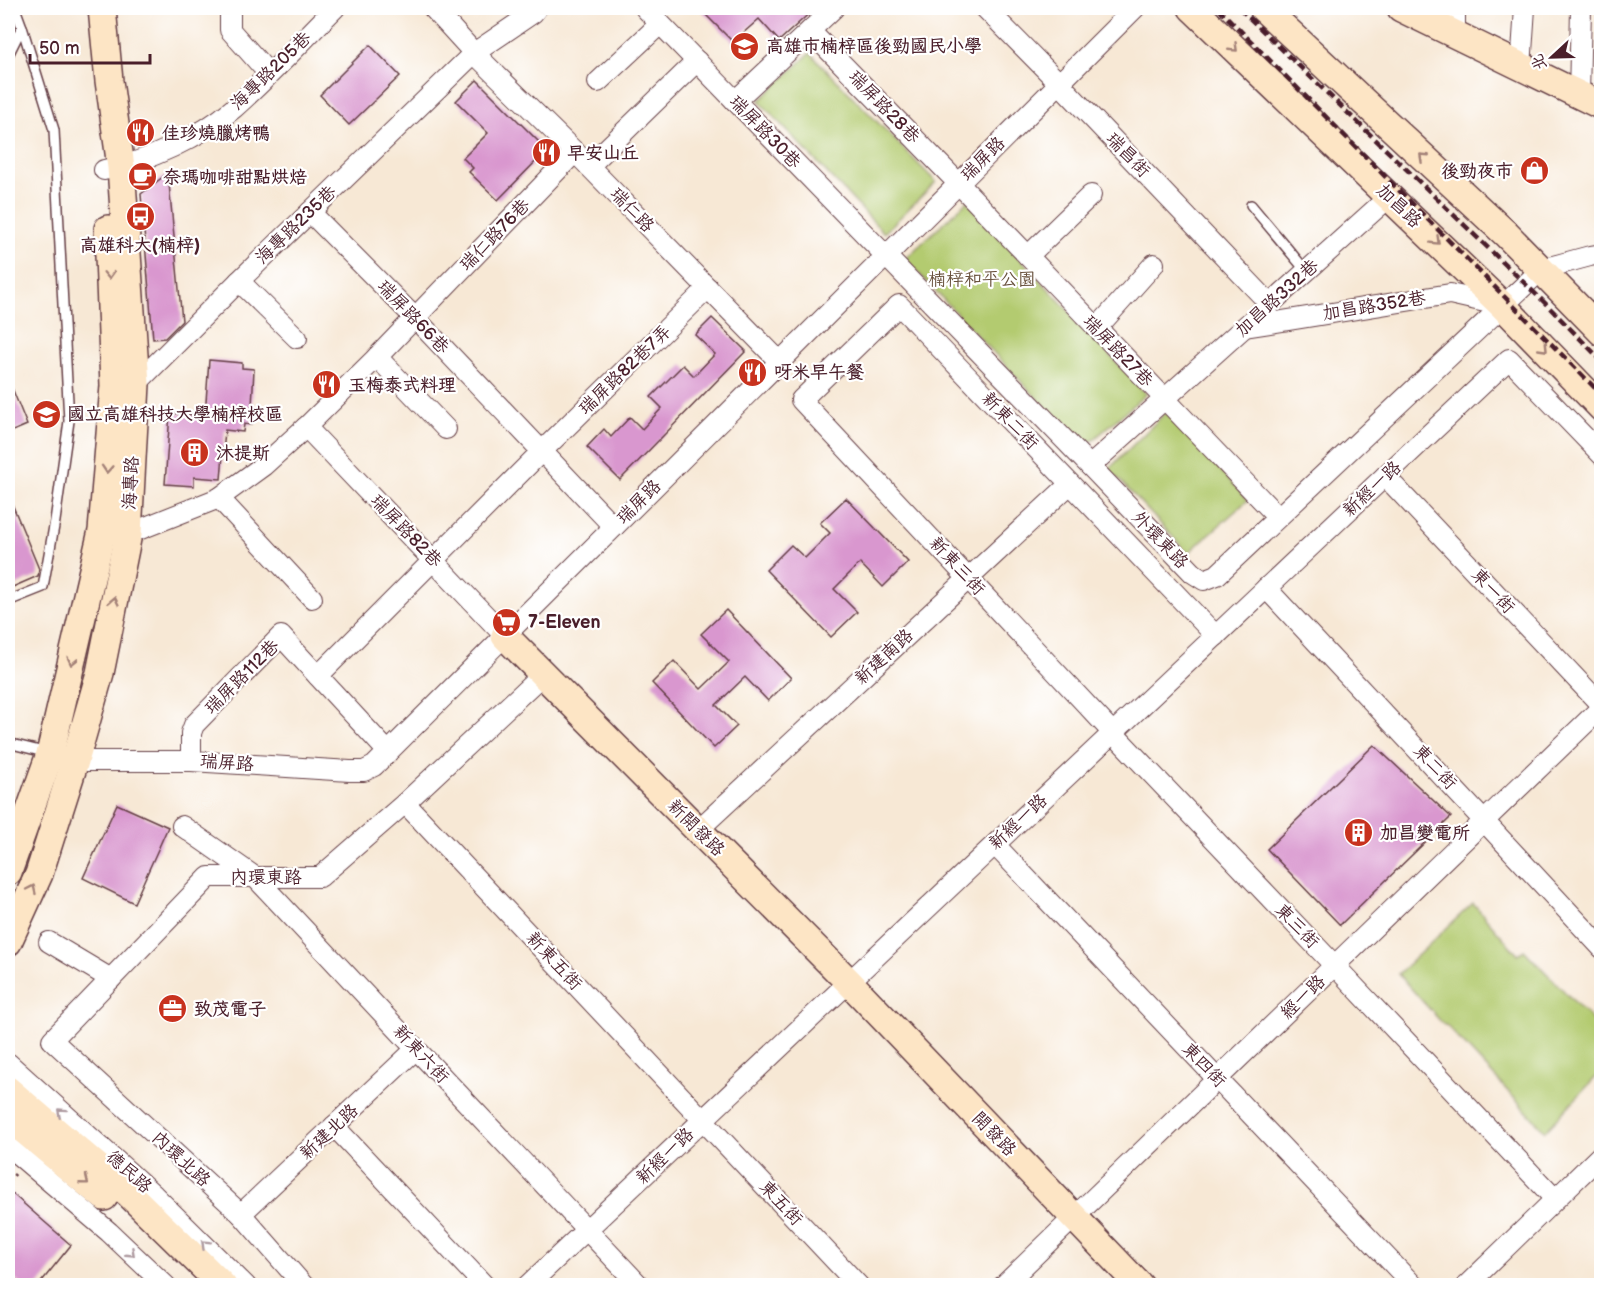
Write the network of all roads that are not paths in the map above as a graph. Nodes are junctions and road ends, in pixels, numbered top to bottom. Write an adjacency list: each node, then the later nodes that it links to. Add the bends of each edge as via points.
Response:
1 (15, 8): 19 (lane)
2 (84, 8): 33 (street, 海專路)
3 (102, 8): 33 (street, 海專路, via 110,81)
4 (230, 8): 26 (street, via 230,30)
5 (335, 8): 26 (street, 海專路205巷)
6 (433, 8): 22 (street, 瑞仁路)
7 (537, 8): 22 (street, 海專路235巷)
8 (645, 8): 18 (street, 瑞屏路30巷)
9 (834, 8): 20 (street)
10 (985, 8): 28 (street, 瑞昌街)
11 (1136, 8): 28 (street, 瑞屏路)
12 (1192, 8): 36 (street, 加昌路, one-way to 36)
13 (1263, 8): 43 (street, one-way to 13)
14 (1401, 8): 21 (street)
15 (1455, 8): 21 (street)
16 (1525, 8): 25 (street)
17 (1581, 8): 30 (street)
18 (660, 24): 24 (street, 瑞屏路30巷); 27 (street)
19 (22, 27): 23 (lane); 75 (lane, via 54,130 69,422 43,587)
20 (810, 31): 29 (street); 34 (street, 瑞屏路28巷)
21 (1455, 34): 25 (street)
22 (474, 53): 31 (street, 瑞仁路); 38 (street, 海專路235巷)
23 (8, 55)
24 (697, 61): 29 (street, 瑞屏路30巷); 32 (street)
25 (1521, 67): 30 (street)
26 (269, 74): 33 (street, 海專路205巷, via 233,109 194,136 151,157)
27 (598, 82)
28 (1059, 82): 34 (street, 瑞屏路); 47 (street, 瑞昌街)
29 (735, 101): 40 (street, 瑞屏路30巷)
30 (1590, 101)
31 (575, 152): 32 (street, 瑞仁路); 49 (street, 瑞仁路76巷)
32 (589, 166): 46 (street, 瑞仁路)
33 (112, 169): 56 (street, 海專路)
34 (959, 184): 40 (street, 瑞屏路); 41 (street, 瑞屏路27巷)
35 (1091, 195): 41 (street)
36 (1389, 197): 44 (street, 加昌路332巷); 48 (street, 加昌路, one-way to 48)
37 (1251, 205): 44 (lane)
38 (310, 212): 45 (street, 海專路235巷); 49 (street, 瑞屏路66巷)
39 (1602, 254): 43 (street)
40 (886, 256): 55 (street, 瑞屏路); 64 (street, 外環東路)
41 (1028, 256): 51 (street, 瑞屏路27巷)
42 (1154, 264): 51 (street)
43 (1542, 269): 48 (street, 外環東路); 52 (street)
44 (1307, 272): 47 (street, 加昌路332巷)
45 (238, 281): 53 (street); 56 (street, 海專路235巷)
46 (708, 288): 55 (street, 瑞仁路); 62 (street, 瑞屏路82巷7弄)
47 (1270, 304): 50 (street, 加昌路332巷)
48 (1503, 306): 50 (street, 加昌路352巷, via 1450,294); 59 (street, 加昌路, one-way to 59); 68 (street, 外環東路)
49 (415, 318): 54 (street); 62 (street, 瑞屏路66巷)
50 (1245, 327): 57 (street, 加昌路332巷)
51 (1097, 328): 57 (street, 瑞屏路27巷)
52 (1602, 332)
53 (297, 338)
54 (377, 357): 60 (street); 61 (street)
55 (780, 362): 69 (street, 瑞屏路)
56 (125, 385): 70 (street, 海專路)
57 (1164, 399): 64 (street); 68 (street, 瑞屏路27巷)
58 (801, 400): 66 (street, 新東二街, via 899,305); 72 (street, 新東三街)
59 (1602, 408)
60 (306, 427): 67 (street, via 263,466); 71 (street, 瑞屏路82巷)
61 (446, 429)
62 (542, 451): 69 (street, 瑞屏路66巷); 71 (street, 瑞屏路82巷7弄)
63 (1602, 455): 65 (street, 新經一路, via 1509,359)
64 (1090, 466): 68 (street, 外環東路, via 1192,573 1204,580 1217,575)
65 (1385, 476): 73 (street, 新經一路); 80 (street, 東一街)
66 (1070, 484): 72 (street, 新建南路); 77 (street, 新東二街)
67 (219, 498): 70 (street); 74 (street)
68 (1278, 517)
69 (614, 527): 76 (street, 瑞屏路)
70 (115, 533): 84 (street, 海專路, via 100,673)
71 (434, 561): 76 (street, 瑞屏路82巷); 79 (street)
72 (968, 579): 81 (street, 新東三街); 89 (street, 新建南路)
73 (1266, 588): 77 (street, 新經一路); 87 (street, 東二街)
74 (312, 598)
75 (8, 601)
76 (505, 636): 78 (street, 新開發路); 83 (street, 瑞屏路)
77 (1216, 636): 81 (street, 新經一路)
78 (543, 674): 86 (street, 內環東路); 89 (street, 新開發路)
79 (318, 676): 83 (street, 瑞屏路112巷); 85 (street, 瑞屏路112巷, via 281,636 194,725)
80 (1602, 707): 87 (street, 經一路)
81 (1113, 733): 90 (street, 新經一路); 96 (street, 東三街)
82 (8, 743): 84 (lane)
83 (388, 752): 85 (street, 瑞屏路, via 364,771)
84 (63, 758): 85 (street, 瑞屏路); 91 (street, 海專路); 93 (street, 海專路, one-way to 84, via 39,874)
85 (191, 761)
86 (405, 802): 92 (street, 內環東路, via 320,877); 105 (street, 新東五街)
87 (1484, 820): 95 (street, 東二街); 96 (street, 經一路)
88 (182, 826): 92 (street, 新東六街)
89 (698, 830): 98 (street, 新開發路)
90 (995, 844): 98 (street, 新經一路); 102 (street, 東四街)
91 (8, 872)
92 (255, 877): 97 (street, 內環東路, via 209,877); 100 (street, 新東六街)
93 (8, 942)
94 (49, 942): 97 (street)
95 (1602, 948)
96 (1335, 966): 102 (street, 經一路); 109 (street, 東三街)
97 (111, 979): 99 (street, 內環東路)
98 (849, 982): 105 (street, 新經一路); 111 (street, 開發路)
99 (52, 1040): 110 (street, 內環北路)
100 (416, 1049): 106 (street, 新建北路); 112 (street, 新東六街)
101 (8, 1063): 116 (street, 德民路, one-way to 101, via 154,1194)
102 (1217, 1079): 111 (street, 經一路); 124 (street, 東四街)
103 (8, 1090): 115 (street, 德民路, via 129,1194)
104 (8, 1118): 114 (street, 德民路, one-way to 114, via 117,1207 174,1259)
105 (703, 1120): 112 (street, 新經一路); 121 (street, 東五街)
106 (334, 1126): 110 (street, 新建北路); 118 (street)
107 (8, 1146): 113 (street, one-way to 113)
108 (1602, 1154): 109 (street)
109 (1555, 1199): 125 (street)
110 (241, 1214): 117 (street, 內環北路)
111 (1074, 1217): 122 (street, 經一路); 123 (street, 開發路)
112 (587, 1230): 119 (street, 新經一路); 120 (street, 新東六街)
113 (166, 1286)
114 (197, 1286)
115 (223, 1286)
116 (246, 1286)
117 (304, 1286)
118 (485, 1286)
119 (527, 1286)
120 (640, 1286)
121 (859, 1286)
122 (1003, 1286)
123 (1140, 1286)
124 (1414, 1286)
125 (1466, 1286)

